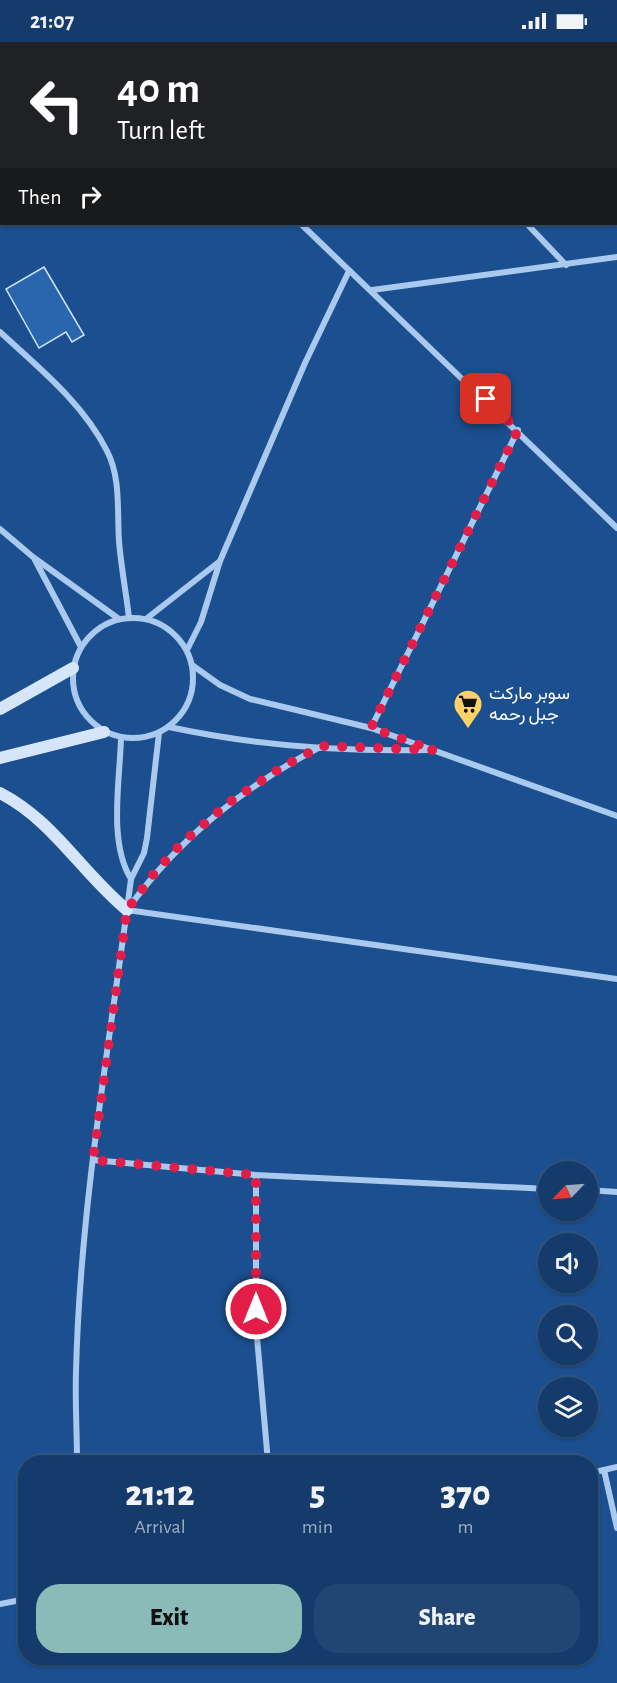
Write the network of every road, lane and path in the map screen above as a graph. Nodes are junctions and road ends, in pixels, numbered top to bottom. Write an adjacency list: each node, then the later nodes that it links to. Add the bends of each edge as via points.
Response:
1 (302, 225): 5 (street)
2 (528, 225): 4 (street)
3 (617, 257): 4 (street)
4 (566, 265): 6 (street)
5 (349, 271): 6 (street); 12 (street)
6 (372, 290): 8 (street)
7 (0, 332): 13 (street, via 72,402 108,452 118,498 120,554)
8 (518, 430): 9 (street); 22 (street)
9 (617, 528)
10 (0, 529): 11 (street)
11 (33, 556): 14 (street); 16 (street)
12 (220, 561): 15 (street); 17 (street)
13 (129, 618): 14 (street); 15 (street)
14 (119, 619): 16 (street, via 97,630)
15 (146, 619): 17 (street, via 176,636)
16 (81, 647): 19 (street)
17 (187, 650): 18 (street)
18 (192, 665): 21 (street, via 190,700); 22 (street, via 220,685 250,699)
19 (73, 668): 20 (street); 23 (street, via 73,687 79,705)
20 (0, 709)
21 (169, 727): 24 (street); 26 (street, via 236,739)
22 (371, 728): 27 (street)
23 (104, 732): 25 (street); 28 (street)
24 (159, 733): 25 (street, via 140,739); 31 (street, via 144,853)
25 (121, 738): 31 (street, via 118,840)
26 (322, 746): 27 (street); 32 (street, via 247,789 213,815 152,876)
27 (434, 750): 30 (street)
28 (0, 758)
29 (0, 793): 32 (street, via 38,818 108,895)
30 (617, 816)
31 (131, 879): 32 (street)
32 (127, 910): 33 (street); 34 (street)
33 (617, 979)
34 (93, 1160): 35 (street); 39 (street, via 76,1372)
35 (256, 1175): 36 (street); 40 (street, via 256,1326)
36 (538, 1188)
37 (598, 1191): 38 (street)
38 (617, 1192)
39 (77, 1455)
40 (267, 1455)
41 (617, 1467): 42 (street)
42 (604, 1470): 43 (street); 44 (street)
43 (598, 1471)
44 (617, 1528)
45 (18, 1601): 46 (street)
46 (0, 1604)

